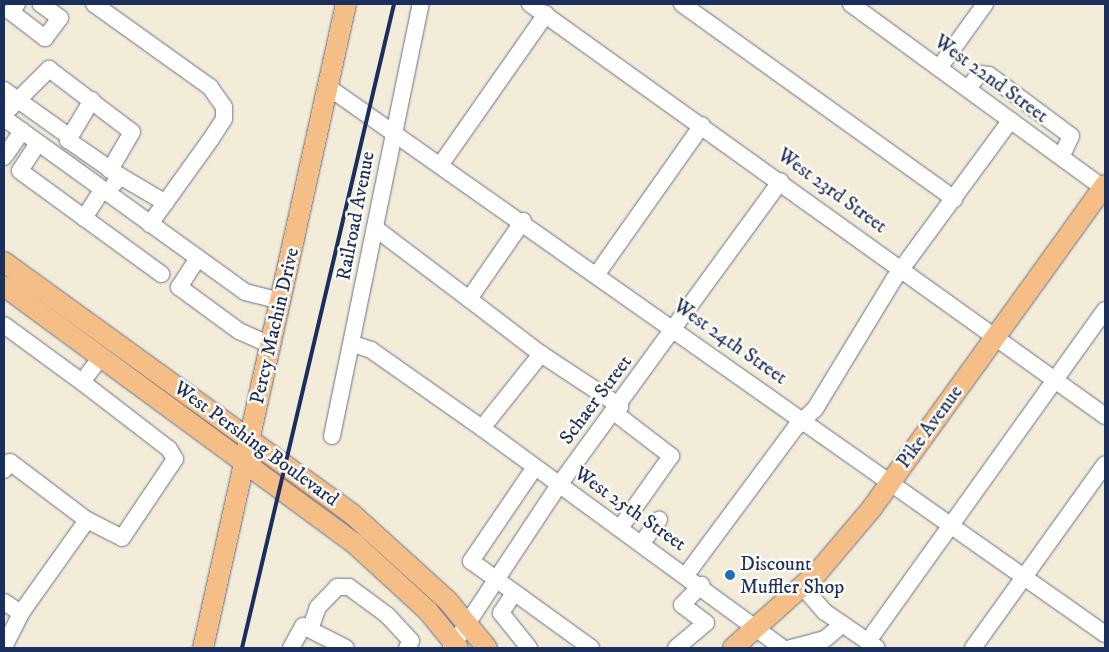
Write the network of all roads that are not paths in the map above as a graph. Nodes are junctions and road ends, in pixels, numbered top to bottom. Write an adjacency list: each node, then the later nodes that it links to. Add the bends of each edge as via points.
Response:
1 (17, 4): 2 (street, via 11,12 45,38 60,18)
2 (41, 4)
3 (94, 4): 34 (street, via 214,90 225,115)
4 (346, 4): 12 (main road, Percy Machin Drive)
5 (421, 4): 20 (street, Railroad Avenue)
6 (530, 4): 10 (street, West 23rd Street)
7 (682, 4): 33 (street)
8 (851, 4): 11 (street, West 22nd Street)
9 (985, 4): 11 (street)
10 (546, 14): 19 (street, West 23rd Street); 27 (street)
11 (939, 68): 13 (street, West 22nd Street)
12 (328, 87): 20 (street, West 24th Street); 46 (main road, Percy Machin Drive)
13 (968, 89): 18 (street, West 22nd Street); 24 (street, via 979,74 989,75 1071,136)
14 (4, 90): 15 (street)
15 (17, 100): 16 (street, via 49,69); 17 (street); 22 (street)
16 (92, 100): 22 (street); 28 (street, via 133,134)
17 (4, 116): 21 (street)
18 (1011, 120): 24 (street, West 22nd Street); 33 (street)
19 (702, 125): 30 (street, West 23rd Street); 43 (street)
20 (395, 130): 27 (street, West 24th Street); 38 (street, Railroad Avenue)
21 (22, 131): 23 (street); 25 (street)
22 (64, 135): 23 (street); 26 (street); 28 (street)
23 (41, 145): 26 (street); 35 (street, via 20,170)
24 (1061, 156): 31 (street, West 22nd Street)
25 (4, 157)
26 (60, 159): 29 (street)
27 (441, 164): 36 (street, West 24th Street)
28 (110, 170): 29 (street); 32 (street); 34 (street)
29 (88, 179): 32 (street)
30 (781, 180): 41 (street, West 23rd Street); 49 (street, Schaer Street)
31 (1105, 187): 50 (main road, Pike Avenue)
32 (105, 191): 35 (street); 37 (street)
33 (954, 198): 41 (street)
34 (166, 203): 37 (street)
35 (84, 218): 42 (street)
36 (523, 221): 43 (street, West 24th Street); 45 (street)
37 (150, 224): 39 (street)
38 (375, 228): 45 (street); 51 (street, Railroad Avenue)
39 (198, 258): 46 (street, via 245,292); 52 (street, via 179,287 240,331)
40 (4, 262): 62 (main road, West Pershing Boulevard)
41 (902, 268): 50 (street, West 23rd Street); 59 (street, via 815,409)
42 (161, 274)
43 (597, 274): 49 (street, West 24th Street)
44 (4, 287): 54 (main road, West Pershing Boulevard)
45 (469, 299): 53 (street)
46 (280, 301): 52 (main road, Percy Machin Drive)
47 (1105, 310): 55 (street)
48 (4, 325): 56 (street)
49 (674, 328): 57 (street, Schaer Street); 59 (street, West 24th Street)
50 (995, 336): 55 (street, West 23rd Street); 67 (main road, Pike Avenue)
51 (353, 344): 60 (street, West 25th Street, via 371,350); 61 (street, Railroad Avenue)
52 (270, 345): 62 (main road, Percy Machin Drive)
53 (542, 354): 57 (street); 60 (street)
54 (101, 357): 56 (street); 64 (main road, West Pershing Boulevard)
55 (1055, 380): 58 (street, West 23rd Street); 71 (street)
56 (82, 382): 69 (street, via 169,449 175,459 122,538)
57 (617, 409): 68 (street, Schaer Street); 72 (street, via 671,456)
58 (1105, 416)
59 (803, 420): 67 (street, West 24th Street); 74 (street)
60 (482, 428): 66 (street, West 25th Street)
61 (332, 436)
62 (250, 440): 64 (main road, Percy Machin Drive); 82 (main road, West Pershing Boulevard, via 382,538)
63 (6, 463): 69 (street)
64 (245, 463): 89 (main road, West Pershing Boulevard, via 356,545 428,611); 90 (main road, Percy Machin Drive)
65 (1105, 464): 75 (street)
66 (535, 467): 68 (street, West 25th Street); 76 (street, via 471,561)
67 (892, 481): 71 (street, West 24th Street); 78 (main road, Pike Avenue)
68 (559, 485): 72 (street, West 25th Street); 76 (street, Schaer Street)
69 (87, 520): 81 (street)
70 (659, 520): 73 (street)
71 (952, 524): 75 (street, West 24th Street); 88 (street)
72 (620, 528): 73 (street, West 25th Street)
73 (642, 543): 74 (street, West 25th Street)
74 (686, 575): 77 (street, West 25th Street)
75 (1025, 576): 86 (street, West 24th Street); 101 (street)
76 (497, 581): 79 (street); 82 (street, Schaer Street)
77 (701, 585): 85 (street, West 25th Street); 97 (street, via 682,605 706,623)
78 (803, 587): 83 (street); 85 (main road, Pike Avenue)
79 (514, 593): 95 (street, via 501,613); 96 (street)
80 (4, 602): 81 (street)
81 (20, 613): 87 (street)
82 (469, 624): 89 (street, Schaer Street); 94 (main road, West Pershing Boulevard)
83 (843, 624): 88 (street); 100 (street, via 825,639)
84 (305, 627): 91 (street); 92 (street); 93 (street, via 337,587 349,587 386,615 411,641)
85 (759, 627): 98 (main road, Pike Avenue); 99 (street, West 25th Street)
86 (1105, 634)
87 (8, 644)
88 (872, 645)
89 (454, 647)
90 (203, 648)
91 (291, 648)
92 (346, 648)
93 (406, 648)
94 (487, 648)
95 (529, 648)
96 (591, 648)
97 (676, 648)
98 (733, 648)
99 (783, 648)
100 (792, 648)
101 (973, 648)

